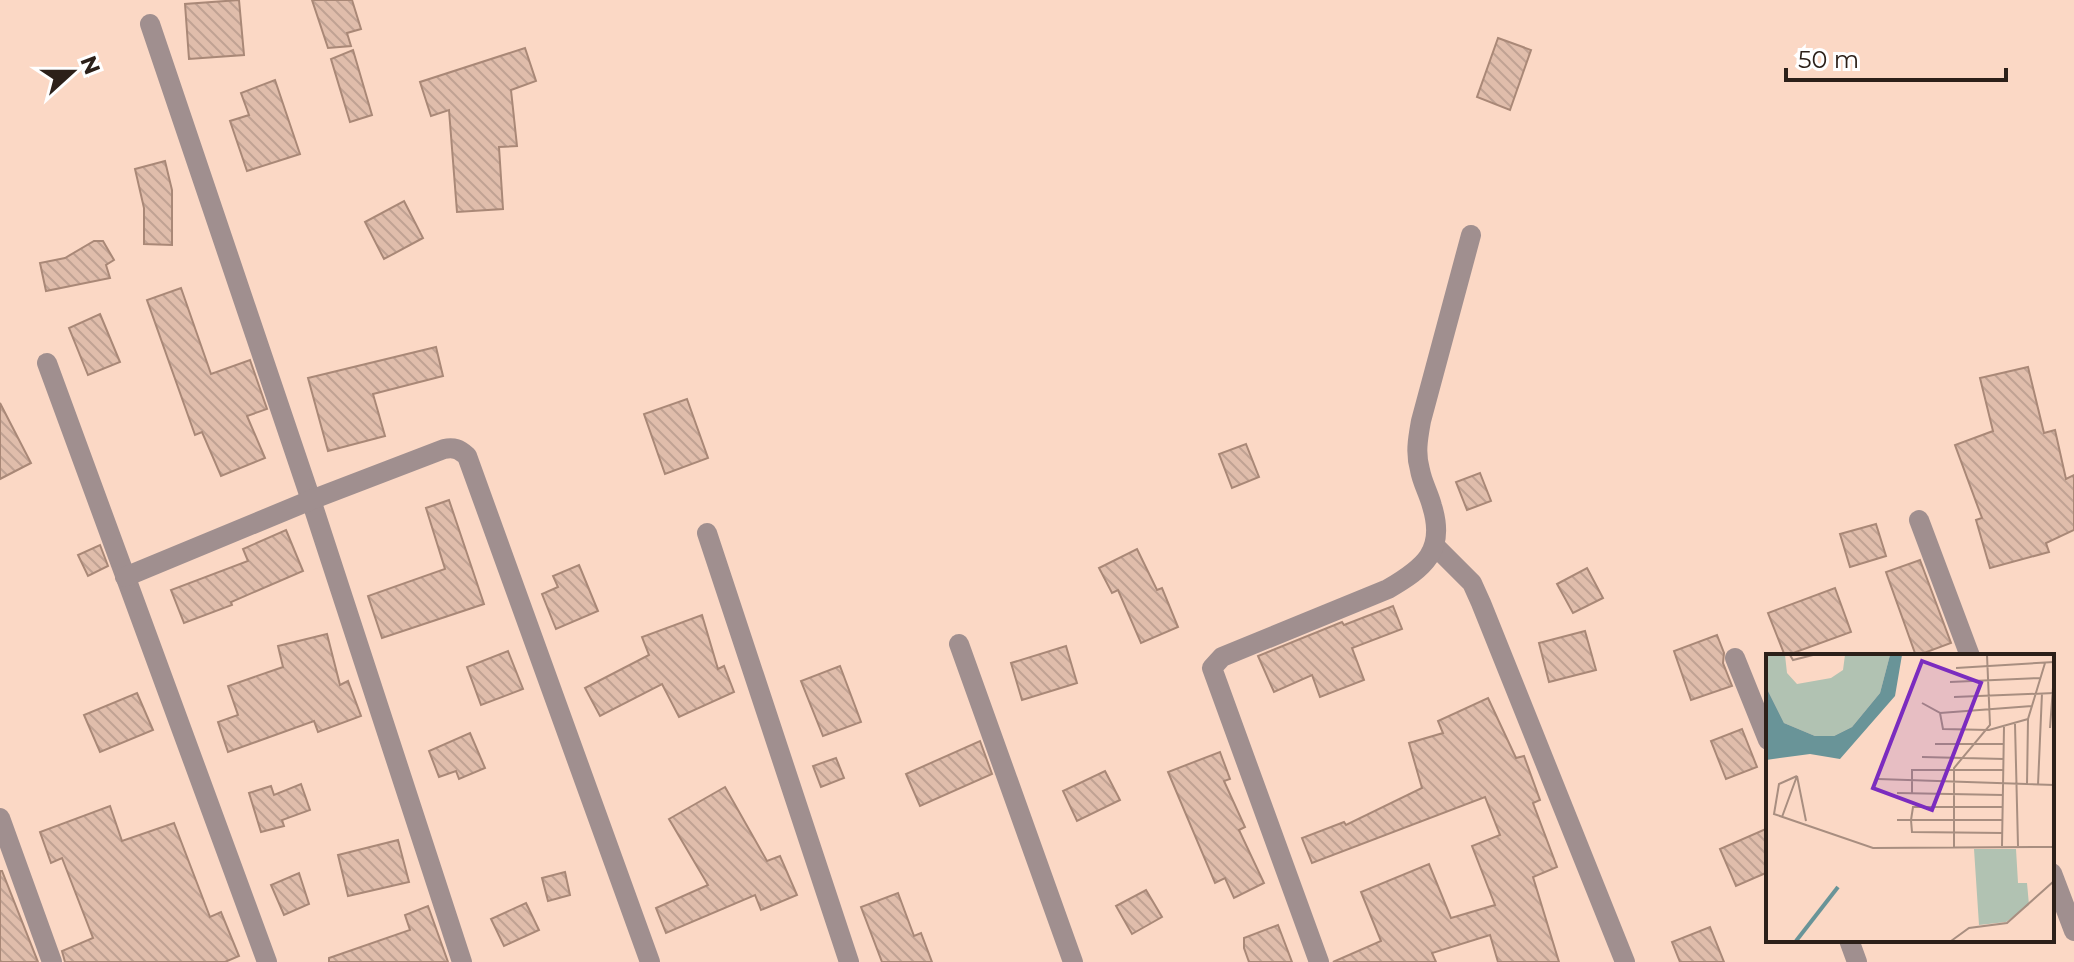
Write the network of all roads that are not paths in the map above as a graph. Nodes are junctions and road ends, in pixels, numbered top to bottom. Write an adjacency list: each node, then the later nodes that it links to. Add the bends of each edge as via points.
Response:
1 (150, 24): 4 (street)
2 (1471, 235): 7 (street, via 1417,448 1437,527)
3 (47, 363): 8 (street)
4 (311, 500): 8 (street); 19 (street); 20 (street, via 444,449 452,447 467,456)
5 (1919, 520): 10 (street)
6 (707, 533): 21 (street)
7 (1435, 546): 23 (street, via 1418,569 1388,589 1222,657 1212,668); 24 (street, via 1472,583)
8 (125, 577): 18 (street)
9 (959, 644): 22 (street)
10 (1969, 654)
11 (1735, 658): 12 (street)
12 (1766, 735)
13 (0, 818): 17 (street)
14 (2054, 878): 15 (street)
15 (2074, 931)
16 (1850, 942): 25 (street)
17 (52, 962)
18 (267, 962)
19 (462, 962)
20 (650, 962)
21 (849, 962)
22 (1073, 962)
23 (1319, 962)
24 (1625, 962)
25 (1857, 962)

